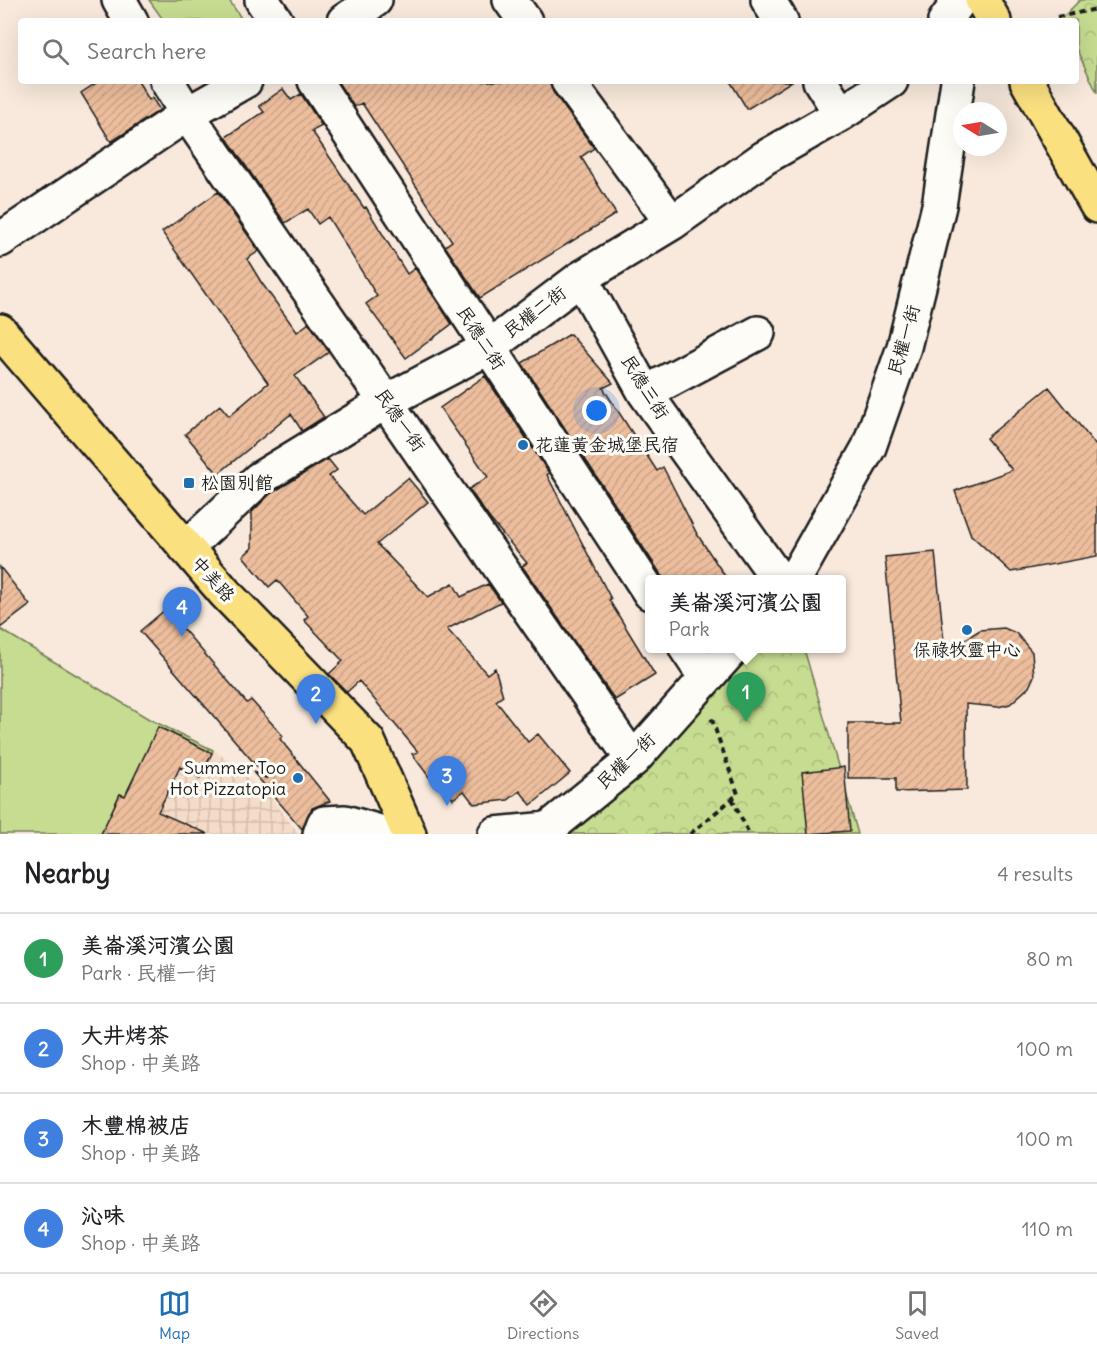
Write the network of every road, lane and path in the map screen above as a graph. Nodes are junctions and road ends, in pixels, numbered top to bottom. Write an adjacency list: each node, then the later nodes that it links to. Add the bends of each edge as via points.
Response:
1 (119, 0): 11 (street)
2 (262, 0): 12 (street)
3 (375, 0): 13 (street)
4 (510, 0): 14 (street)
5 (768, 0): 15 (street)
6 (960, 0): 16 (street)
7 (970, 0): 17 (street)
8 (982, 0): 18 (main road)
9 (1097, 9): 10 (path)
10 (1057, 17)
11 (129, 18)
12 (274, 18)
13 (348, 18)
14 (523, 18)
15 (780, 18)
16 (947, 18)
17 (967, 18)
18 (992, 18)
19 (169, 84): 27 (street, 民德一街)
20 (240, 84): 27 (street)
21 (317, 84): 35 (street, 民德二街)
22 (570, 84): 30 (street)
23 (822, 84): 28 (street)
24 (886, 84): 28 (street, 民權二街)
25 (957, 84): 40 (street, 民權一街, via 939,206 904,347 869,447)
26 (1029, 84): 29 (main road)
27 (187, 114): 31 (street); 37 (street, 民德一街)
28 (841, 114): 30 (street, 民權二街, via 764,158)
29 (1097, 206)
30 (672, 223): 32 (street, 民權二街)
31 (0, 240)
32 (581, 278): 35 (street, 民權二街); 36 (street, 民德三街)
33 (0, 331): 38 (main road, 中美路)
34 (758, 333): 36 (street)
35 (488, 348): 37 (street, 民權二街); 41 (street, 民德二街)
36 (645, 393): 39 (street, 民德三街)
37 (387, 402): 38 (street, 民權二街, via 259,479); 45 (street, 民德一街)
38 (186, 548): 49 (main road, 中美路, via 368,741)
39 (776, 575)
40 (796, 575)
41 (645, 585)
42 (689, 653): 44 (street)
43 (728, 653): 44 (street, 民權一街)
44 (703, 681): 45 (street, 民權一街); 46 (path, via 738,794)
45 (633, 760): 50 (street, 民權一街, via 548,829)
46 (732, 798): 51 (path); 52 (path)
47 (320, 834): 48 (street, via 324,823 345,822)
48 (387, 834)
49 (409, 834)
50 (495, 834)
51 (690, 834)
52 (749, 834)

